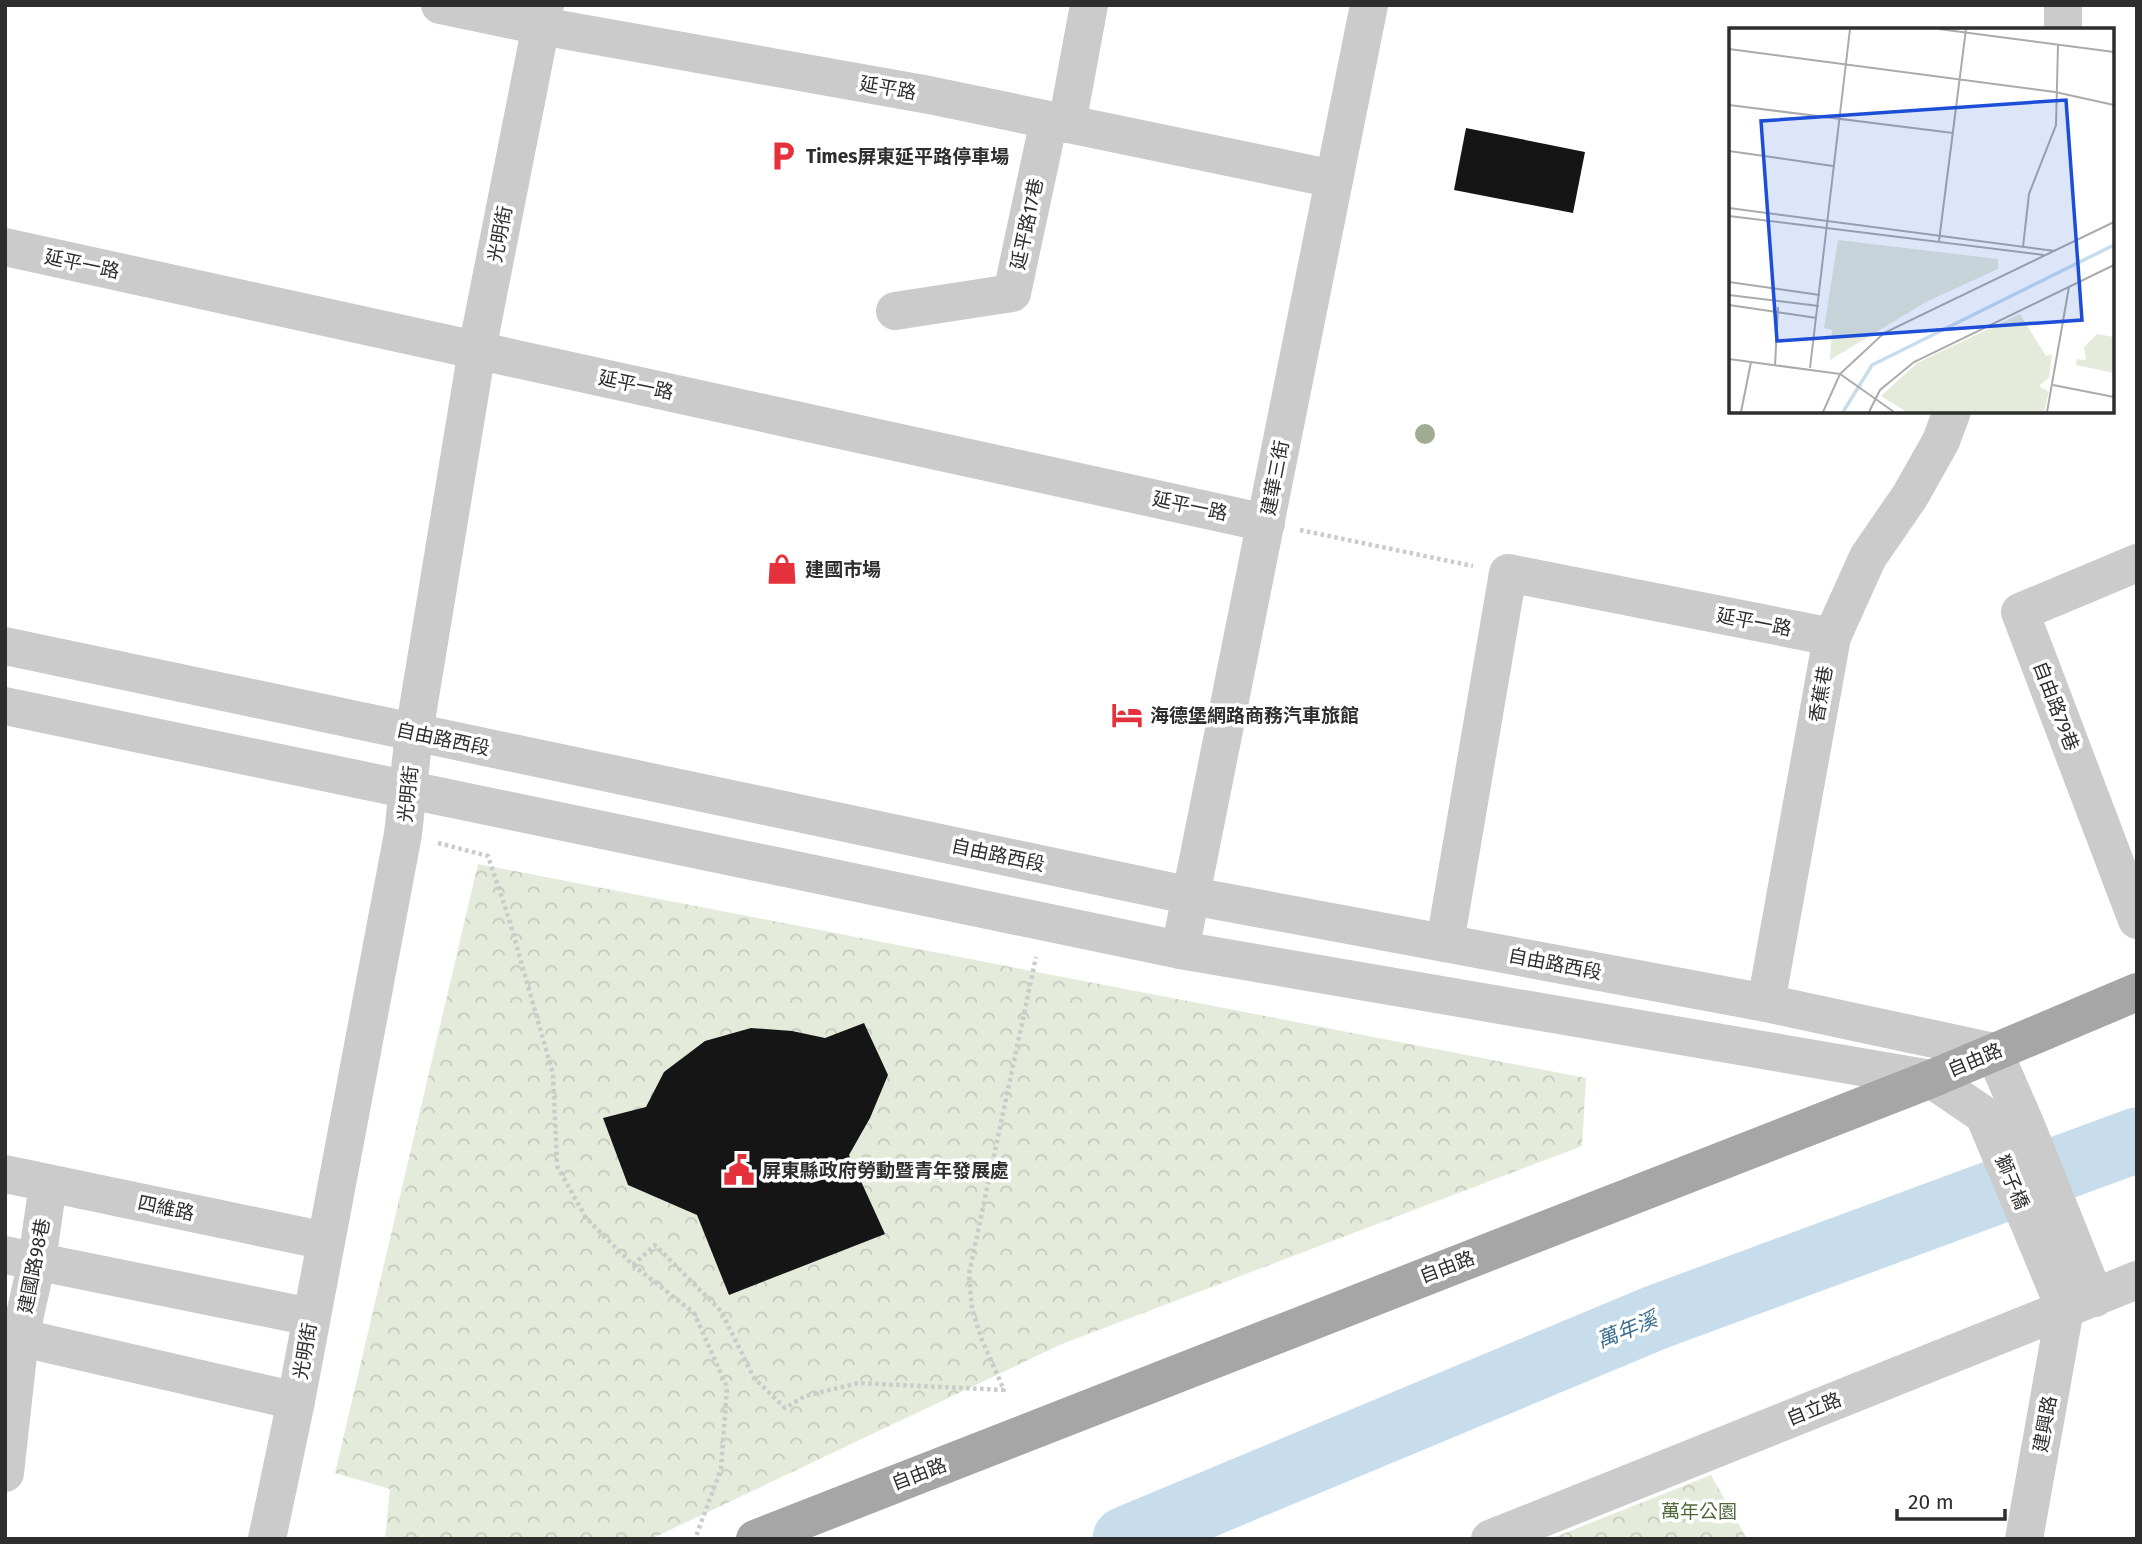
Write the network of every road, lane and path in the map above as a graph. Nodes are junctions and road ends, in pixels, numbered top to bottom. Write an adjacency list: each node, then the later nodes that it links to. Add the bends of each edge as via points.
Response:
1 (440, 5): 5 (street, 延平路)
2 (1089, 5): 7 (street)
3 (1369, 5): 8 (street, 建華三街)
4 (2063, 5): 6 (street)
5 (543, 16): 7 (street, 延平路); 11 (street, 光明街)
6 (2063, 28)
7 (1058, 122): 8 (street, 延平路); 10 (street, 延平路17巷, via 1012,293)
8 (1334, 180): 13 (street, 建華三街)
9 (5, 247): 11 (street, 延平一路)
10 (895, 312)
11 (477, 351): 13 (street, 延平一路); 19 (street, 光明街)
12 (1951, 413): 16 (street, 香蕉巷, via 1910,496 1868,556)
13 (1266, 523): 15 (path); 22 (street, 建華三街)
14 (2137, 562): 23 (street, 自由路79巷, via 2020,612)
15 (1508, 573): 16 (street, 延平一路); 25 (street)
16 (1832, 637): 28 (street, 香蕉巷)
17 (5, 646): 19 (street, 自由路西段)
18 (5, 706): 20 (street)
19 (414, 733): 20 (street, 光明街); 22 (street, 自由路西段)
20 (408, 790): 21 (street, 光明街); 24 (street)
21 (403, 834): 33 (street, 光明街); 35 (path, via 488,856 553,1074 557,1166 586,1218)
22 (1192, 896): 25 (street, 自由路西段); 26 (street, 建華三街)
23 (2137, 920)
24 (1043, 922): 26 (street); 35 (path, via 969,1274 972,1309 1004,1391 858,1383 805,1396 785,1408 754,1378 721,1311 655,1245)
25 (1445, 943): 28 (street, 自由路西段)
26 (1180, 950): 30 (street)
27 (2137, 992): 29 (main road, 自由路)
28 (1766, 1003): 29 (street, 自由路西段)
29 (1993, 1052): 30 (main road, 自由路); 37 (street, 獅子橋, via 2027,1128)
30 (1931, 1079): 37 (street, 獅子橋, via 1983,1115); 44 (main road, 自由路)
31 (5, 1174): 32 (street, 四維路)
32 (48, 1184): 33 (street, 四維路); 34 (street, 建國路98巷)
33 (326, 1241): 38 (street, 光明街)
34 (21, 1258): 38 (street); 39 (street, 建國路98巷)
35 (633, 1265): 43 (path, via 694,1312 727,1387 721,1469)
36 (2137, 1280): 37 (street, 自立路)
37 (2080, 1303): 45 (street, 自立路); 46 (street, 建興路)
38 (311, 1317): 40 (street, 光明街)
39 (13, 1336): 40 (street); 41 (street, 建國路98巷)
40 (296, 1401): 42 (street, 光明街)
41 (5, 1473)
42 (267, 1539)
43 (695, 1539)
44 (755, 1539)
45 (1490, 1539)
46 (2024, 1539)

